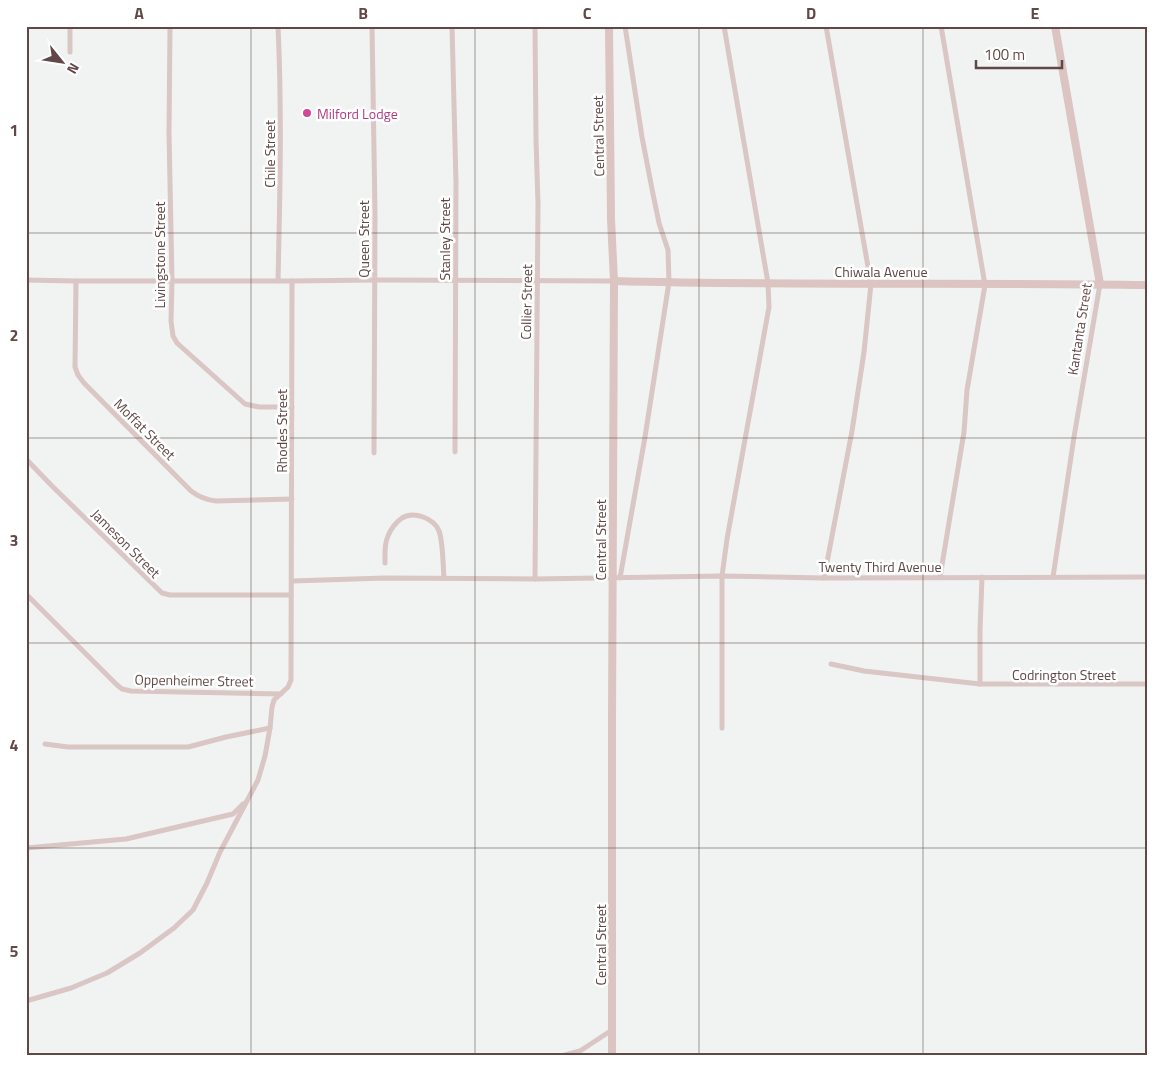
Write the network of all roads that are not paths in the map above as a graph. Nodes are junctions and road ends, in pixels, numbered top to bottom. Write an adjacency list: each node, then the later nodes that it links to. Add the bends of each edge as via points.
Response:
1 (70, 26): 13 (street)
2 (170, 26): 15 (street, Livingstone Street)
3 (278, 26): 18 (street, Chile Street)
4 (372, 26): 16 (street, Queen Street)
5 (452, 26): 20 (street, Stanley Street)
6 (535, 26): 21 (street, Collier Street)
7 (609, 26): 22 (street, Central Street)
8 (625, 26): 23 (street, via 642,137 659,223 668,250)
9 (724, 26): 24 (street)
10 (826, 26): 25 (street)
11 (941, 26): 26 (street)
12 (1056, 26): 27 (street, Kantanta Street)
13 (70, 52)
14 (26, 280): 17 (street)
15 (172, 280): 17 (street); 18 (street); 29 (street, Livingstone Street, via 171,330 178,343 245,404)
16 (374, 280): 19 (street); 20 (street); 31 (street, Queen Street)
17 (76, 281): 33 (street, Moffat Street, via 75,368 90,390 197,495 216,501)
18 (278, 281): 19 (street)
19 (292, 281): 29 (street, Rhodes Street)
20 (455, 281): 21 (street); 30 (street, Stanley Street)
21 (538, 281): 22 (street); 43 (street, Collier Street)
22 (614, 281): 23 (street, Chiwala Avenue); 40 (street, Central Street)
23 (669, 282): 24 (street, Chiwala Avenue); 40 (street, via 631,518)
24 (768, 283): 25 (street, Chiwala Avenue); 35 (street, via 769,307)
25 (871, 284): 26 (street, Chiwala Avenue); 41 (street, via 854,421)
26 (985, 284): 27 (street, Chiwala Avenue); 36 (street)
27 (1100, 284): 28 (street, Chiwala Avenue); 37 (street, Kantanta Street)
28 (1148, 285)
29 (292, 407): 33 (street, Rhodes Street)
30 (455, 452)
31 (374, 453)
32 (26, 459): 46 (street, Jameson Street, via 162,593)
33 (292, 499): 44 (street, Rhodes Street)
34 (385, 563): 39 (street, via 386,541 392,529 403,518 421,516 433,523 439,532)
35 (722, 576): 40 (street, Twenty Third Avenue); 41 (street, Twenty Third Avenue); 52 (street)
36 (940, 577): 41 (street, Twenty Third Avenue); 42 (street, Twenty Third Avenue)
37 (1053, 577): 38 (street, Twenty Third Avenue); 42 (street, Twenty Third Avenue)
38 (1148, 577)
39 (444, 578): 43 (street, Twenty Third Avenue); 44 (street, Twenty Third Avenue)
40 (616, 578): 43 (street, Twenty Third Avenue); 57 (street, Central Street, via 612,715)
41 (824, 578)
42 (982, 578): 48 (street)
43 (535, 579)
44 (292, 581): 46 (street, Rhodes Street)
45 (26, 594): 50 (street, Oppenheimer Street, via 122,689)
46 (291, 595): 50 (street, Rhodes Street, via 291,680)
47 (831, 664): 48 (street, Codrington Street, via 864,671)
48 (980, 684): 49 (street, Codrington Street)
49 (1148, 684)
50 (281, 694): 51 (street, Rhodes Street, via 274,700)
51 (270, 728): 53 (street, via 188,747); 54 (street, Rhodes Street, via 258,780)
52 (722, 728)
53 (44, 744)
54 (248, 800): 55 (street, via 233,814 126,839); 56 (street, Rhodes Street, via 193,910 174,928 107,973)
55 (26, 848)
56 (26, 1001)
57 (613, 1030): 58 (street, via 580,1051); 59 (street, Central Street)
58 (567, 1055)
59 (612, 1055)

